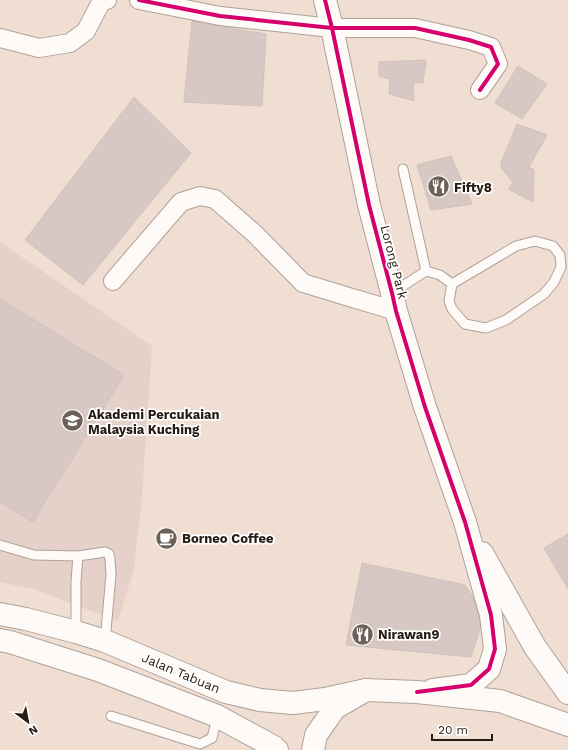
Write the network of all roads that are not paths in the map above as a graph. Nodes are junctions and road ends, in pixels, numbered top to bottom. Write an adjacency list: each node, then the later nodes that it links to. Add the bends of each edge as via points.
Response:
1 (107, 0): 5 (street, via 101,2 86,30 70,43 39,48)
2 (139, 0): 4 (street, via 220,16)
3 (325, 0): 4 (main road, Lorong Park)
4 (332, 28): 6 (street, via 415,28 491,47 498,64); 11 (main road, Lorong Park, via 369,205)
5 (0, 38)
6 (480, 90)
7 (403, 169): 8 (lane)
8 (426, 271): 10 (lane, via 440,275); 11 (lane)
9 (113, 280): 11 (street, via 181,202 200,196 215,199 256,234 303,283 349,298)
10 (452, 284): 10 (lane, via 516,246 535,241 553,246 560,255 561,267 554,282 544,294 506,320 486,328 465,324 452,309 449,301)
11 (394, 302): 12 (main road, Lorong Park, via 425,407)
12 (465, 522): 20 (main road, via 492,615 495,649 489,669 471,685); 21 (main road, via 535,647)
13 (0, 545): 14 (lane, via 34,555)
14 (78, 556): 16 (lane); 18 (lane, via 105,552 109,554)
15 (0, 614): 16 (main road, Jalan Tabuan)
16 (76, 632): 18 (main road, Jalan Tabuan)
17 (0, 640): 23 (main road, Jalan Tabuan, via 98,670)
18 (105, 641): 19 (main road, Jalan Tabuan, via 226,692 260,700 294,703)
19 (366, 690): 20 (main road, Jalan Tabuan); 26 (main road, via 335,708 316,735)
20 (417, 692): 24 (main road, via 500,701)
21 (568, 693)
22 (112, 716): 23 (lane, via 200,744 212,738)
23 (217, 716): 25 (main road, Jalan Tabuan)
24 (568, 725)
25 (277, 750)
26 (313, 750)

